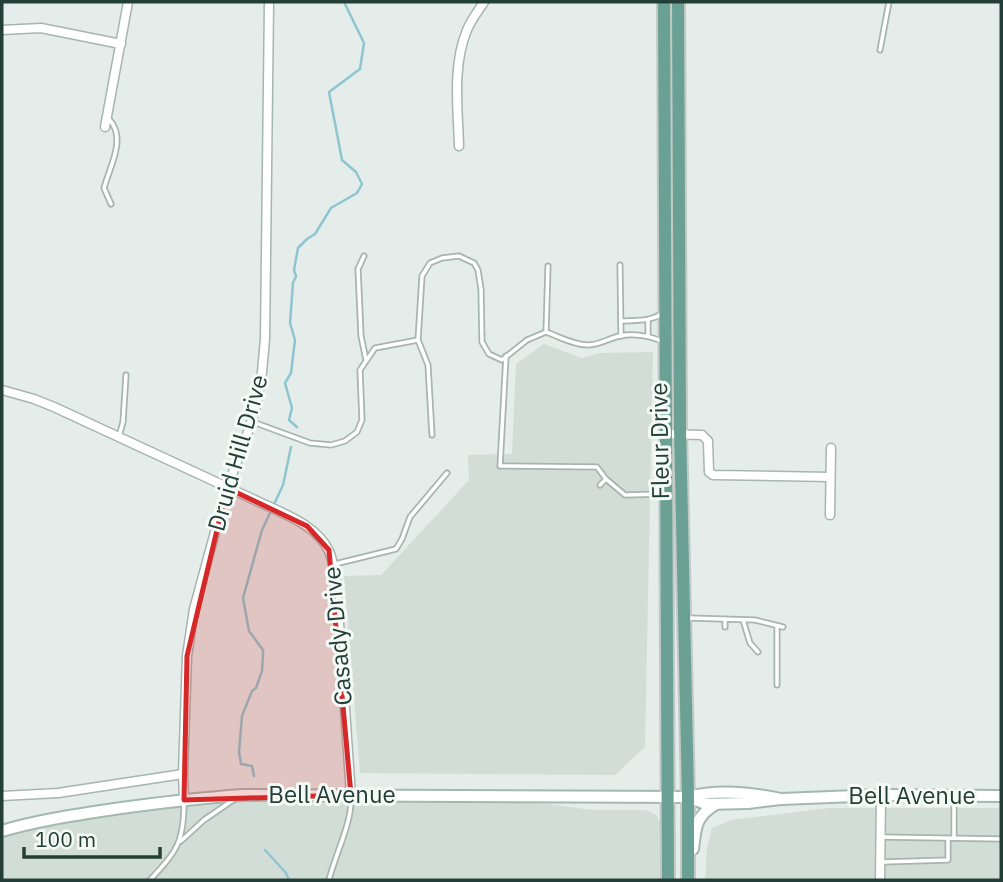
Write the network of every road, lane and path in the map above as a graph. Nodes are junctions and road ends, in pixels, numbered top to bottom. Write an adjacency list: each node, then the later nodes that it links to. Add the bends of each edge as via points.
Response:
1 (128, 2): 8 (street)
2 (269, 2): 28 (street, Druid Hill Drive, via 265,339)
3 (482, 2): 11 (street, via 460,52)
4 (664, 2): 16 (main road, Fleur Drive)
5 (678, 2): 29 (main road, Fleur Drive)
6 (889, 2): 9 (lane)
7 (2, 30): 8 (street, via 41,28)
8 (121, 44): 10 (street)
9 (880, 50)
10 (106, 122): 12 (lane, via 116,129 118,138 104,188)
11 (459, 146)
12 (111, 204)
13 (365, 256): 25 (lane, via 358,269)
14 (620, 265): 18 (lane)
15 (548, 266): 19 (lane)
16 (665, 312): 17 (lane); 23 (main road, Fleur Drive)
17 (648, 320): 18 (lane); 21 (lane)
18 (621, 321): 20 (lane)
19 (546, 332): 20 (lane, via 588,345); 24 (lane)
20 (621, 336): 21 (lane)
21 (648, 336): 23 (lane)
22 (418, 340): 24 (lane, via 422,276 430,263 459,256 478,270 482,342 489,354); 25 (lane, via 375,348); 30 (lane, via 428,365)
23 (665, 342): 31 (main road, Fleur Drive)
24 (506, 356): 36 (lane, via 500,466 597,467)
25 (366, 360): 28 (lane, via 360,370 362,420 357,432 345,440 331,445 310,443)
26 (126, 375): 32 (lane)
27 (2, 390): 32 (street, Casady Drive, via 34,399)
28 (251, 421): 38 (street, Druid Hill Drive)
29 (681, 434): 31 (street); 35 (street, via 702,435 708,441 709,472 713,475); 40 (main road, Fleur Drive)
30 (432, 435)
31 (665, 435): 39 (main road, Fleur Drive)
32 (118, 438): 38 (street, Casady Drive)
33 (831, 448): 35 (street)
34 (447, 473): 42 (lane, via 410,517 396,549)
35 (830, 477): 41 (street)
36 (606, 479): 37 (lane); 39 (lane, via 625,495)
37 (600, 485)
38 (227, 488): 42 (street, Casady Drive, via 307,526 329,550); 52 (street, Druid Hill Drive, via 194,609 187,656)
39 (666, 494): 40 (lane); 43 (main road, Fleur Drive)
40 (682, 494): 44 (main road, Fleur Drive)
41 (830, 515)
42 (333, 565): 53 (street, Casady Drive)
43 (666, 618): 44 (lane); 59 (main road, Fleur Drive)
44 (685, 618): 45 (lane); 60 (main road, Fleur Drive)
45 (724, 619): 46 (lane); 48 (lane)
46 (743, 620): 47 (lane); 50 (lane)
47 (777, 626): 49 (lane); 51 (lane)
48 (724, 627)
49 (783, 627)
50 (758, 652)
51 (777, 685)
52 (183, 774): 56 (street, via 58,793); 62 (street)
53 (351, 794): 54 (main road, Bell Avenue); 59 (main road, Bell Avenue); 72 (lane, via 351,814)
54 (243, 795): 62 (main road, Bell Avenue); 69 (lane)
55 (881, 795): 57 (main road, Bell Avenue); 61 (main road, Bell Avenue); 65 (street)
56 (2, 796)
57 (954, 796): 58 (main road, Bell Avenue); 67 (lane)
58 (1001, 796)
59 (668, 797): 60 (main road, Bell Avenue); 73 (main road, Fleur Drive)
60 (688, 797): 61 (main road, Bell Avenue, via 751,793); 63 (main road, Bell Avenue); 74 (main road, Fleur Drive)
61 (781, 799): 63 (main road, Bell Avenue)
62 (184, 800): 64 (main road, Bell Avenue, via 34,821); 69 (lane)
63 (718, 804): 74 (main road, via 696,825)
64 (2, 831)
65 (881, 837): 66 (lane); 70 (street)
66 (948, 838): 67 (lane); 70 (lane, via 948,860)
67 (954, 838): 68 (lane)
68 (1001, 839)
69 (180, 842): 71 (lane)
70 (880, 862): 75 (street)
71 (150, 880)
72 (329, 880)
73 (668, 880)
74 (688, 880)
75 (880, 880)

